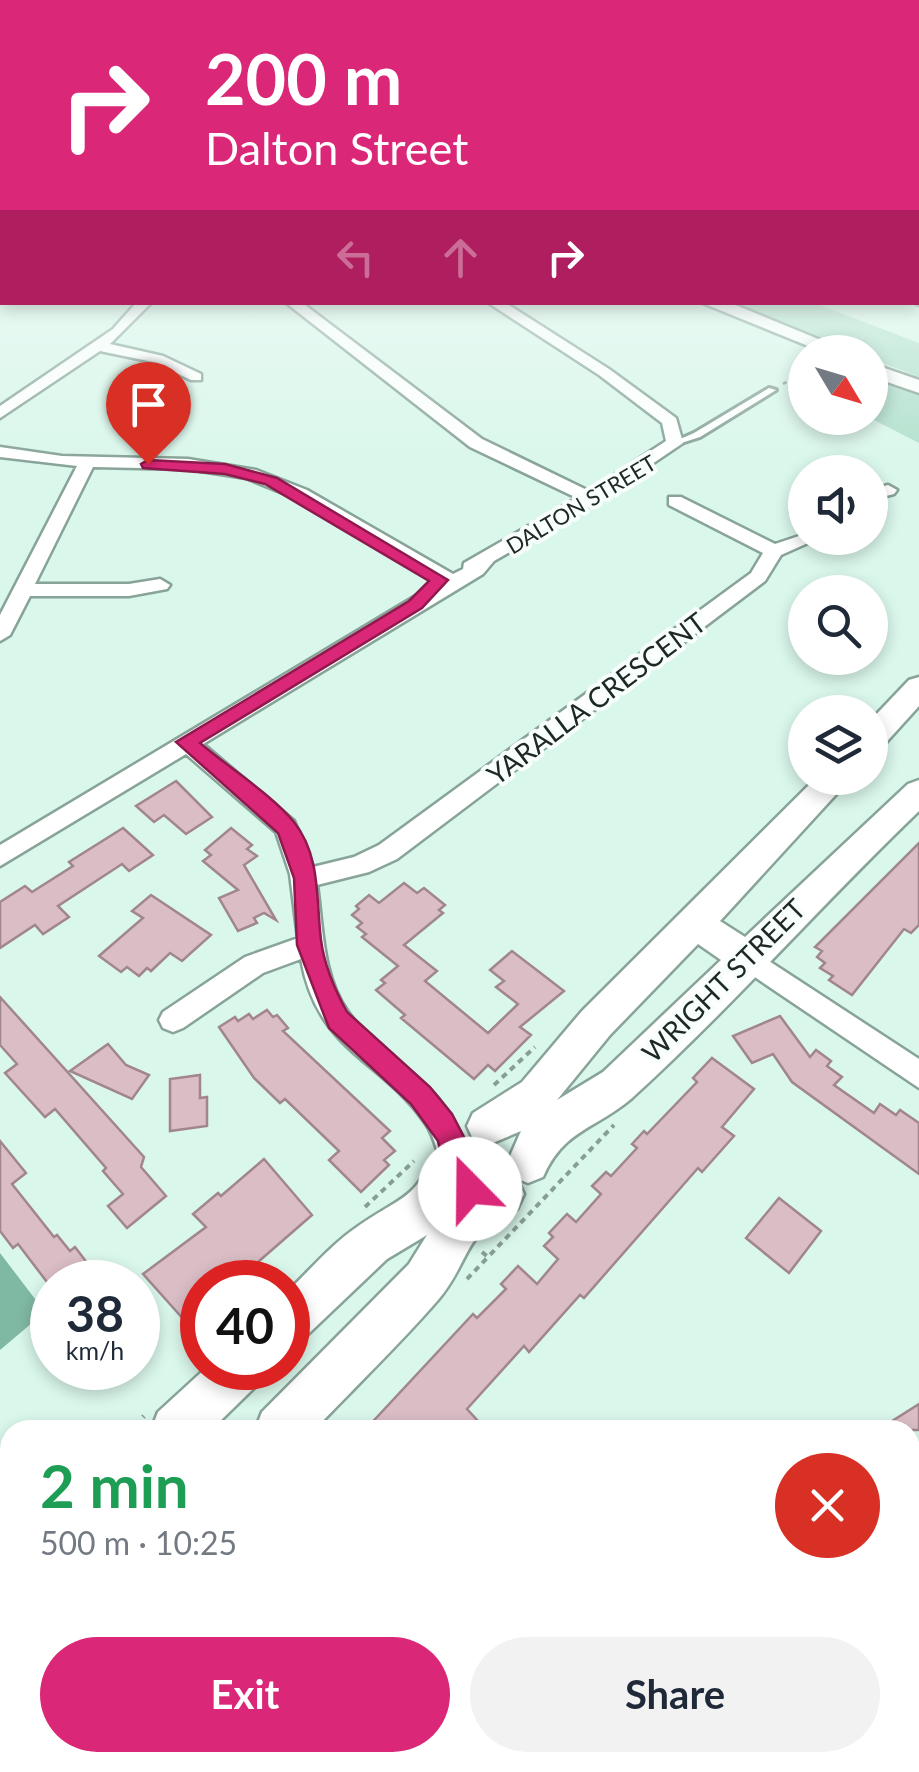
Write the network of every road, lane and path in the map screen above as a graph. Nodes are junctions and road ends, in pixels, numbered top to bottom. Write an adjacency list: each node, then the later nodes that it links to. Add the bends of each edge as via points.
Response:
1 (142, 305): 6 (street)
2 (296, 305): 16 (street, via 476,443)
3 (499, 305): 13 (street, via 670,421)
4 (716, 305): 5 (street)
5 (791, 335)
6 (98, 346): 8 (street, via 158,359); 12 (street)
7 (888, 374): 10 (street)
8 (196, 377)
9 (788, 381): 11 (path)
10 (919, 387)
11 (772, 390): 13 (lane)
12 (0, 413)
13 (675, 443): 16 (street, DALTON STREET)
14 (0, 452): 15 (street)
15 (87, 463): 20 (street, via 250,474 294,491); 22 (street)
16 (590, 498): 20 (street, DALTON STREET, via 467,578)
17 (675, 500): 19 (street)
18 (788, 546): 19 (street)
19 (774, 551): 30 (street, YARALLA CRESCENT, via 758,577 401,843 360,865)
20 (445, 580): 26 (street, DALTON STREET, via 429,600)
21 (160, 585): 22 (street)
22 (26, 590): 23 (street)
23 (0, 635)
24 (919, 686): 25 (street)
25 (888, 720)
26 (186, 742): 29 (street, DALTON STREET); 30 (street, via 286,828)
27 (919, 792): 33 (street, WRIGHT STREET)
28 (819, 795): 31 (street)
29 (0, 857)
30 (306, 878): 32 (street)
31 (695, 923): 33 (street); 36 (street, via 583,1036 538,1098)
32 (309, 945): 34 (street, via 254,964); 36 (street, via 338,1020 421,1096 447,1130)
33 (746, 957): 35 (street); 37 (street, WRIGHT STREET, via 612,1090 549,1128)
34 (173, 1020)
35 (919, 1075)
36 (470, 1143): 37 (street, via 506,1129 520,1139); 37 (street, via 459,1177 470,1189 486,1195); 38 (street, via 424,1212 370,1244)
37 (515, 1179): 41 (street, WRIGHT STREET, via 463,1216 425,1280)
38 (310, 1301)
39 (217, 1390): 40 (street)
40 (186, 1420)
41 (290, 1420)

